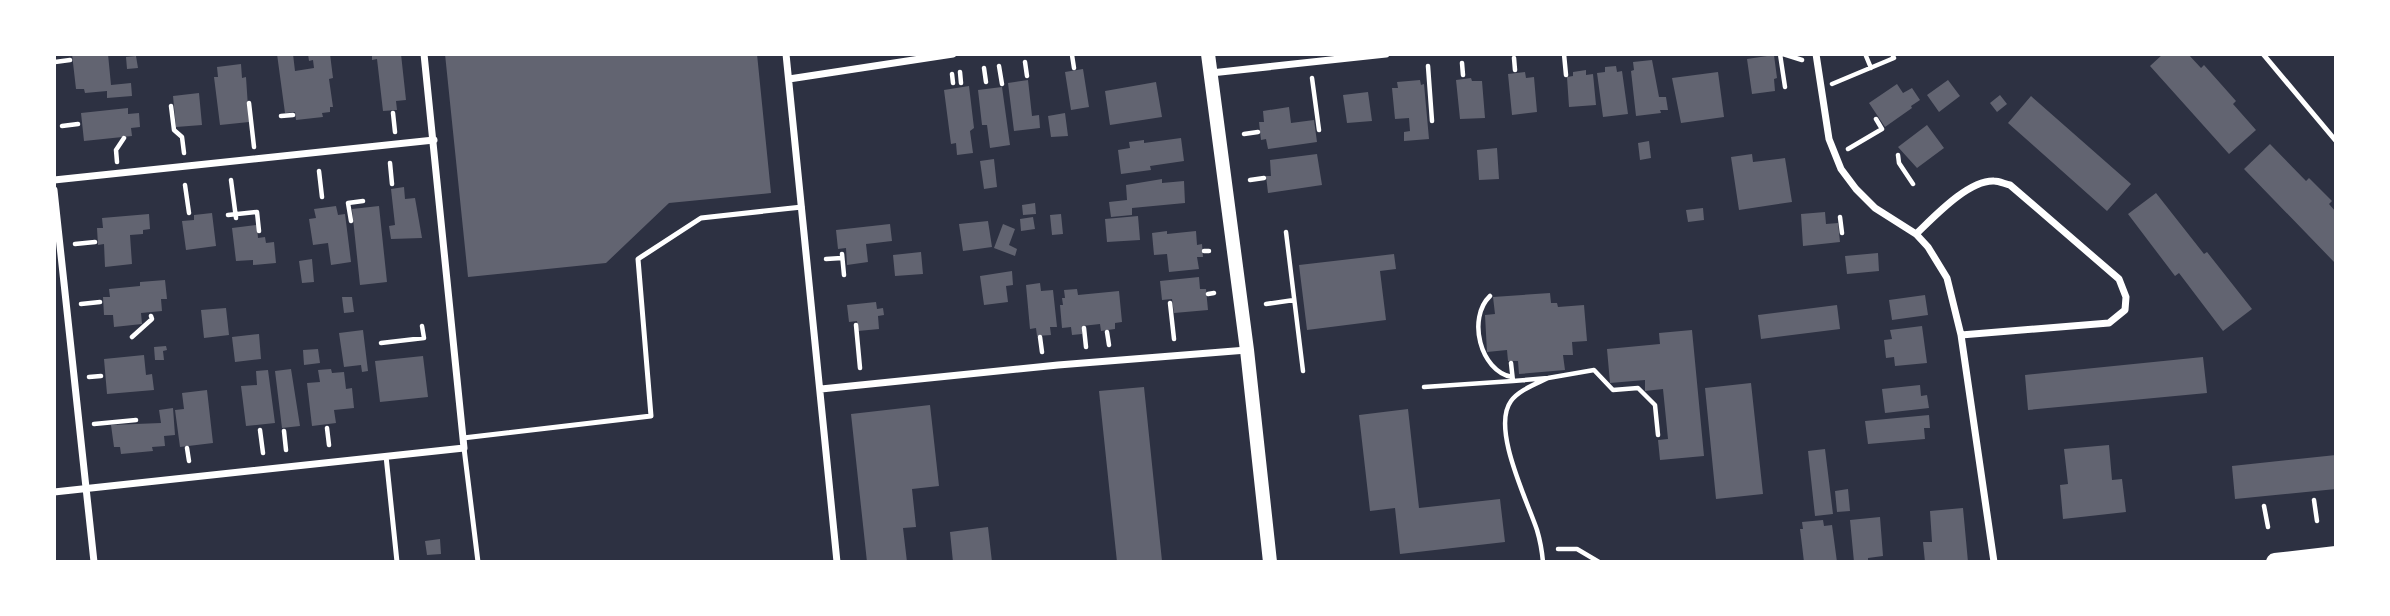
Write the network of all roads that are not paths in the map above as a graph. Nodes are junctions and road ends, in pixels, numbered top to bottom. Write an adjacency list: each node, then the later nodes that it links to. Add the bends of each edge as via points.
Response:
1 (424, 54): 10 (street)
2 (786, 54): 9 (street)
3 (953, 54): 9 (street)
4 (1209, 54): 8 (main road)
5 (1386, 54): 8 (street)
6 (1816, 54): 15 (street, via 1829,139 1841,169 1875,208)
7 (2263, 54): 11 (lane)
8 (1211, 73): 17 (main road)
9 (789, 79): 14 (street)
10 (434, 140): 12 (street); 19 (street)
11 (2336, 141)
12 (54, 180)
13 (54, 190): 22 (street)
14 (802, 207): 18 (street); 19 (lane, via 701,218 638,259 651,416)
15 (1916, 234): 16 (street, via 1947,278); 16 (street, via 1978,184 2006,184 2119,279 2125,292 2125,310 2109,323)
16 (1961, 335): 30 (street)
17 (1247, 350): 18 (street); 29 (main road)
18 (821, 388): 28 (street)
19 (463, 438): 20 (street)
20 (464, 448): 21 (street); 27 (lane)
21 (386, 456): 22 (street); 26 (lane)
22 (86, 489): 23 (street); 25 (street)
23 (54, 492)
24 (2336, 555): 31 (main road)
25 (94, 562)
26 (397, 562)
27 (478, 562)
28 (837, 562)
29 (1270, 562)
30 (1993, 562)
31 (2275, 562)

